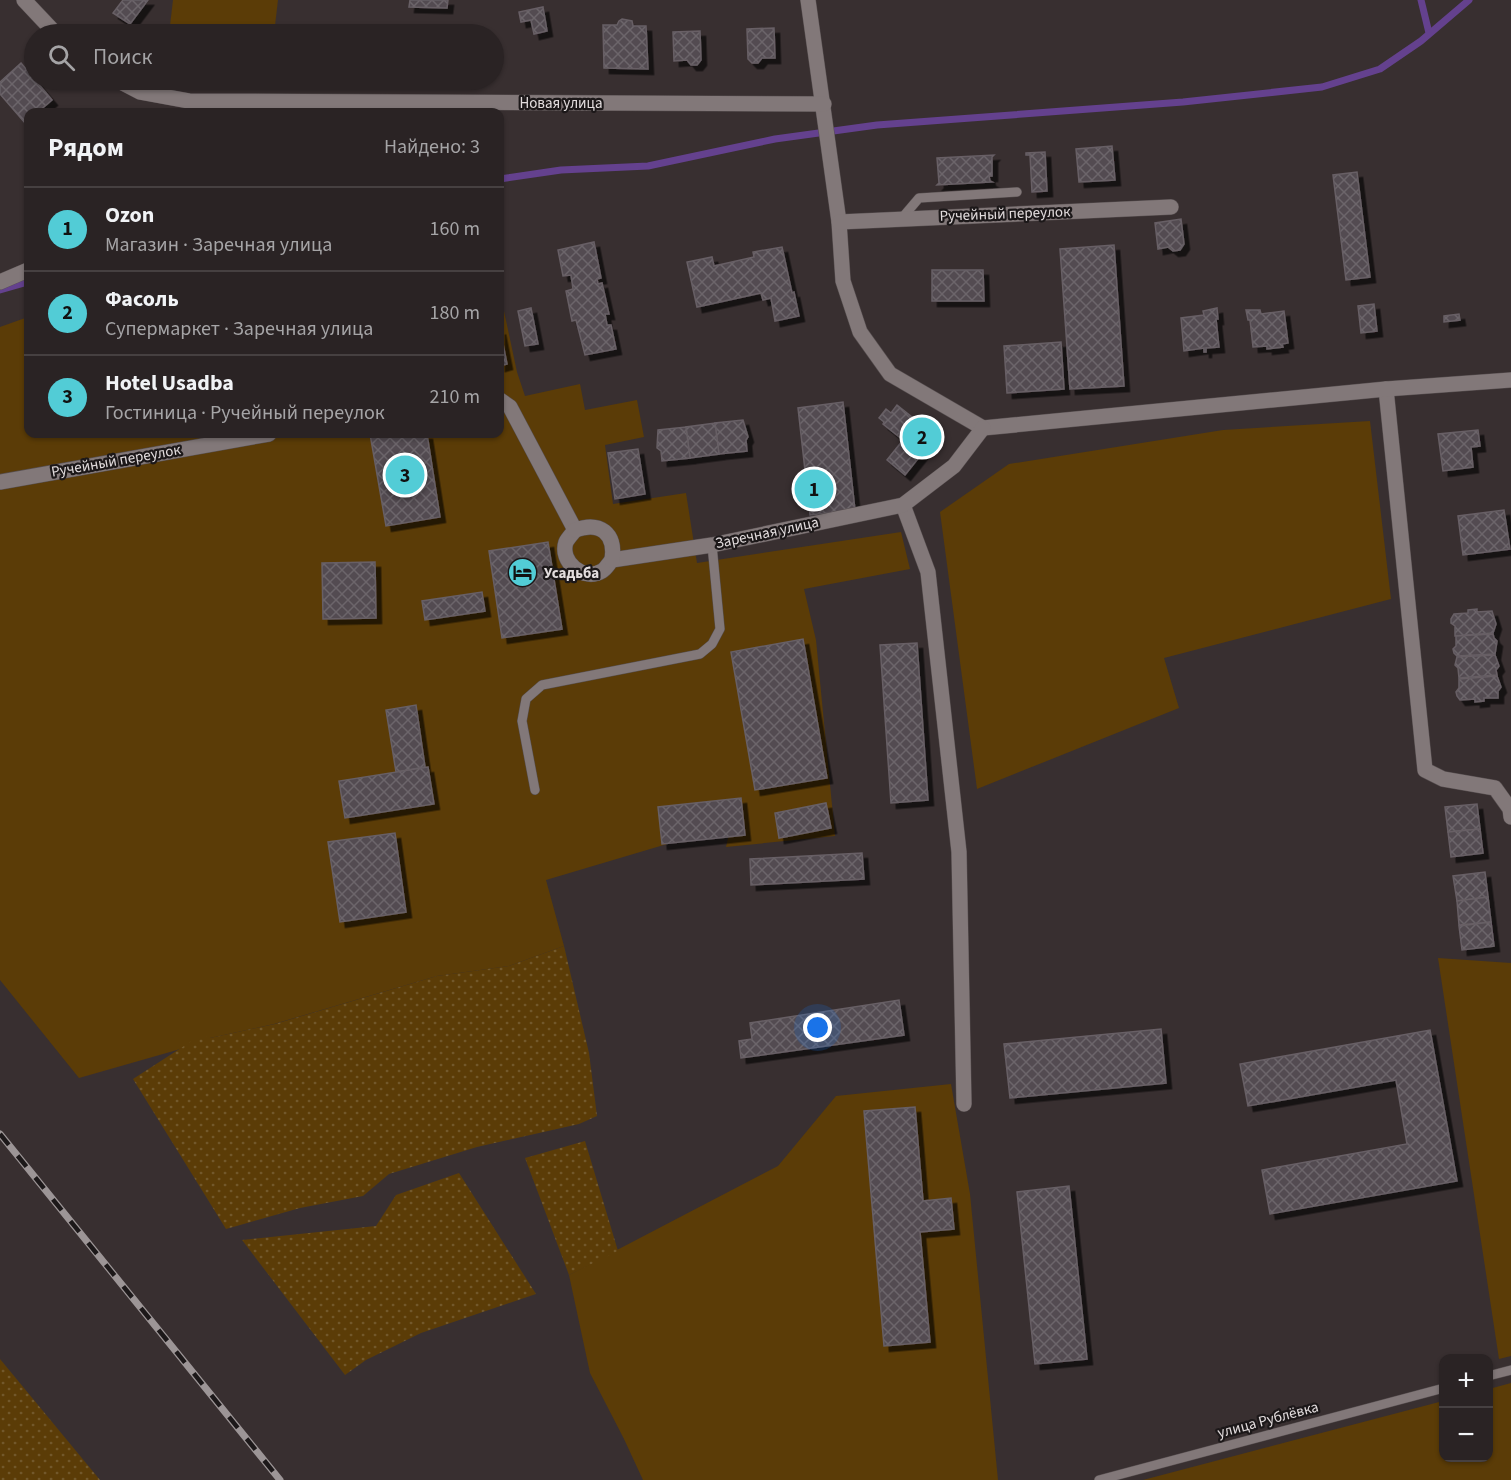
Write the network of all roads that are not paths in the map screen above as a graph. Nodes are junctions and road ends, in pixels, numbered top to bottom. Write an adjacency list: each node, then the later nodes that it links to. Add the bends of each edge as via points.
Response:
1 (24, 0): 3 (street)
2 (808, 0): 5 (street)
3 (47, 24)
4 (136, 90): 6 (street, Новая улица)
5 (824, 105): 6 (street, Новая улица); 10 (street)
6 (185, 107)
7 (1017, 192): 9 (lane, via 919,198)
8 (1171, 207): 9 (street, Ручейный переулок)
9 (902, 218): 10 (street, Ручейный переулок)
10 (839, 222): 16 (street, via 843,281 860,332 890,374)
11 (24, 272): 12 (street)
12 (0, 282)
13 (1511, 380): 14 (street)
14 (1386, 389): 16 (street); 24 (street, via 1425,770 1443,779 1495,788)
15 (504, 403): 20 (street, via 510,407)
16 (983, 428): 19 (street, Заречная улица, via 954,466)
17 (246, 438): 18 (street, Ручейный переулок)
18 (0, 482)
19 (903, 505): 21 (street, Заречная улица); 25 (street, via 928,572 959,852)
20 (575, 530): 22 (street, via 587,526 600,528 614,547); 22 (street, Заречная улица, via 566,542 566,556 574,569 588,574 602,571)
21 (712, 545): 22 (street, Заречная улица); 23 (lane, via 720,629 712,644 700,654 542,685 526,699 522,721)
22 (612, 560)
23 (534, 790)
24 (1511, 817)
25 (964, 1104)
26 (1511, 1370): 27 (lane)
27 (1493, 1375)
28 (1439, 1389): 29 (lane, улица Рублёвка)
29 (1099, 1480)

